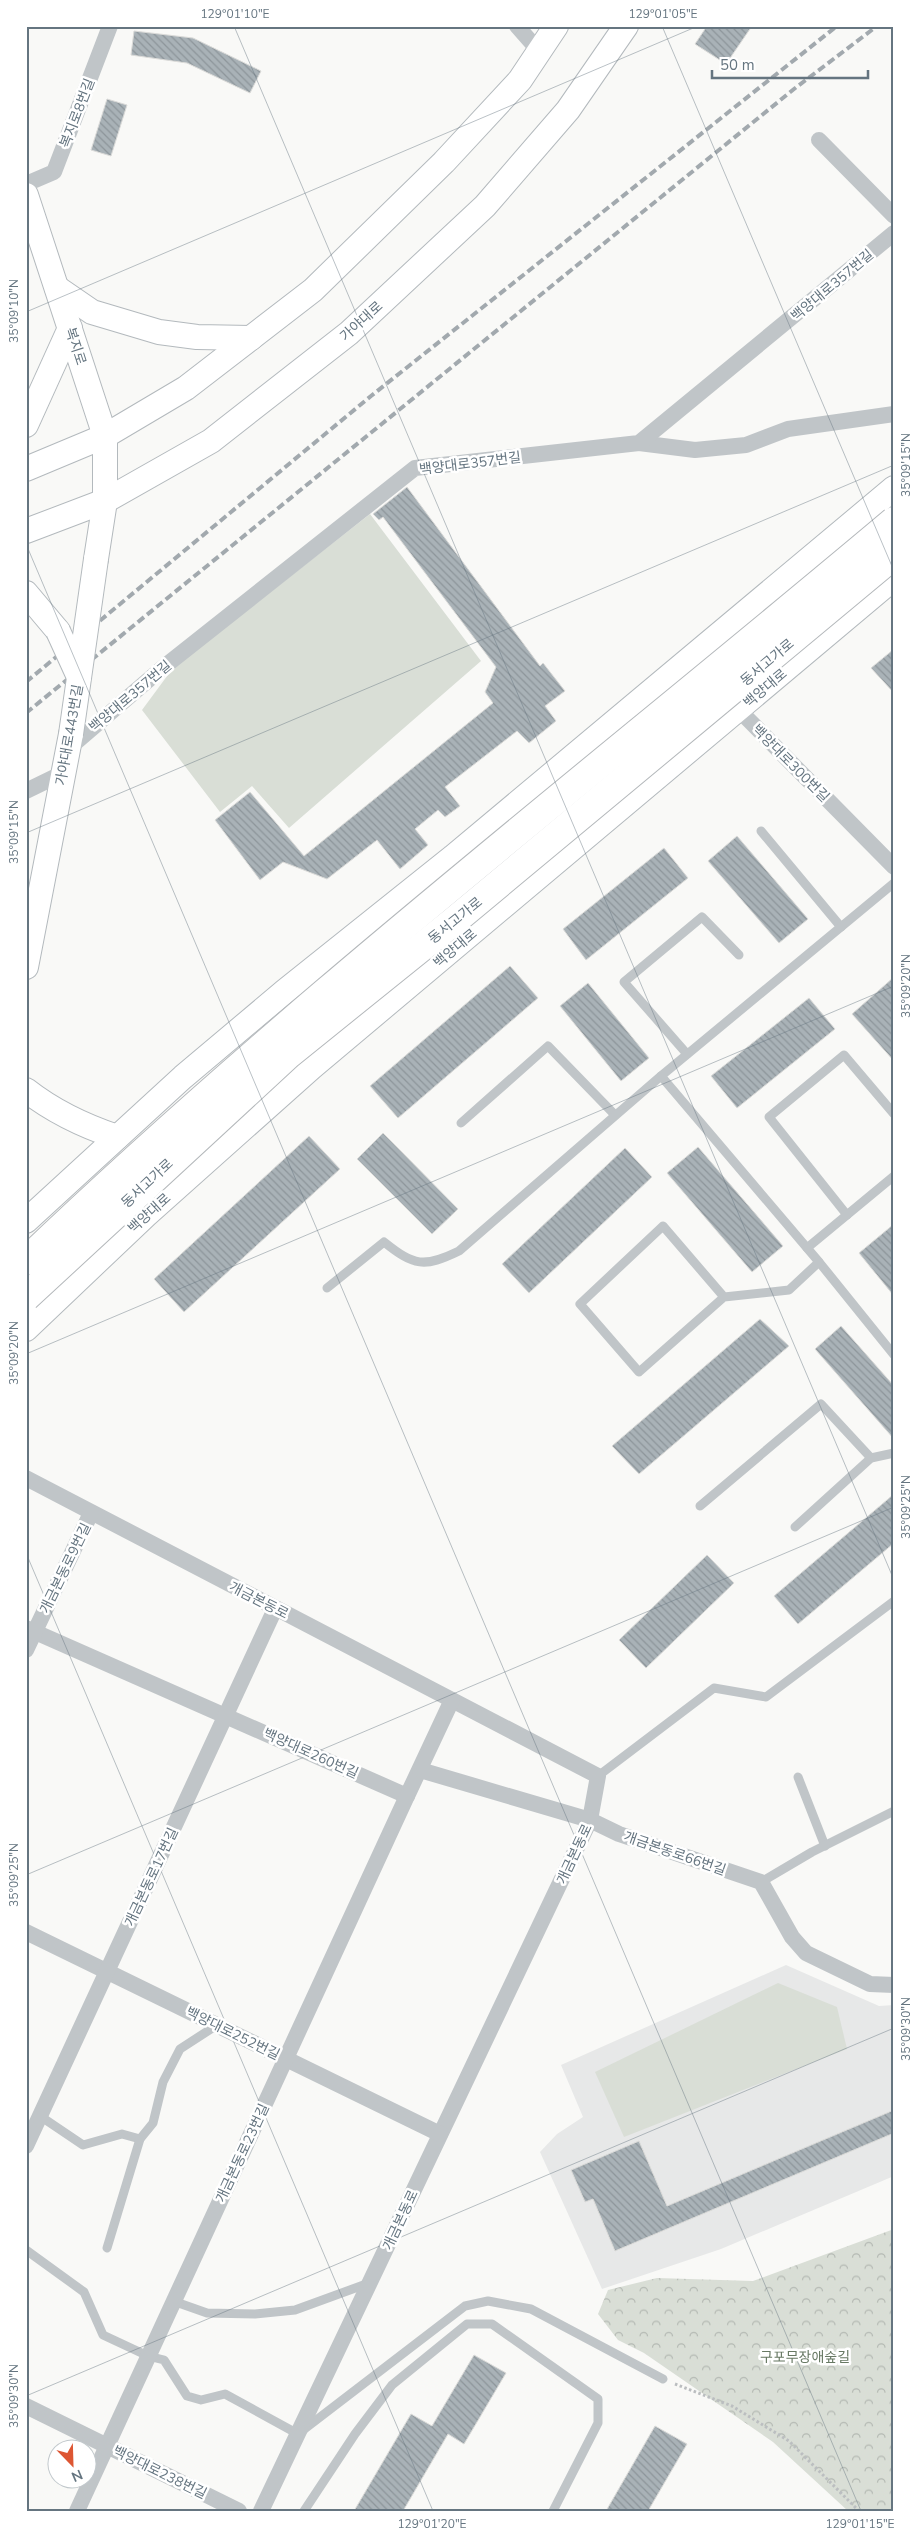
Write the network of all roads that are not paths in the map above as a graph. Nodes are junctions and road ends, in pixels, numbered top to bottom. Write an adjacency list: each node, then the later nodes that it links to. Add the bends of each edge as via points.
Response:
1 (110, 26): 7 (street, 복지로8번길, via 54,172)
2 (517, 26): 5 (street)
3 (556, 26): 5 (main road)
4 (626, 26): 20 (main road, 가야대로, via 568,110 485,206 349,333 211,441)
5 (539, 52): 13 (main road, via 520,80 444,162 313,290)
6 (819, 140): 9 (street)
7 (26, 184)
8 (26, 195): 11 (main road, 복지로)
9 (894, 216)
10 (894, 233): 17 (street, 백양대로357번길)
11 (57, 288): 12 (main road, 복지로); 13 (main road, via 92,312 159,332 197,337)
12 (70, 328): 15 (main road); 16 (main road, 복지로)
13 (251, 338): 16 (main road, via 186,388)
14 (894, 414): 17 (street, via 788,429 746,445 695,450)
15 (26, 425)
16 (105, 436): 18 (main road); 20 (main road, 복지로)
17 (639, 443): 29 (street, 백양대로357번길, via 415,468)
18 (26, 469)
19 (894, 488): 26 (main road)
20 (105, 501): 22 (main road, 가야대로); 27 (main road, 가야대로443번길, bridge)
21 (894, 522): 49 (highway, 동서고가로, bridge, via 271,1037 115,1176)
22 (26, 531)
23 (894, 556): 53 (highway, 동서고가로, bridge, via 289,1054)
24 (894, 578): 28 (main road, 백양대로)
25 (26, 593): 27 (main road, bridge, via 58,631)
26 (689, 660): 28 (street, 백양대로300번길); 44 (main road, via 183,1076)
27 (79, 677): 29 (main road, 가야대로443번길, bridge)
28 (739, 710): 33 (street, 백양대로300번길); 53 (main road, 백양대로, via 312,1067 146,1215)
29 (70, 741): 30 (main road, 가야대로443번길)
30 (64, 773): 31 (street); 37 (main road, 가야대로443번길)
31 (26, 791)
32 (760, 831): 35 (lane)
33 (894, 867)
34 (894, 883): 35 (lane)
35 (841, 927): 38 (lane)
36 (739, 955): 38 (lane, via 702,917 624,982)
37 (26, 967)
38 (687, 1054): 39 (lane)
39 (661, 1076): 42 (lane); 48 (lane)
40 (26, 1090): 44 (main road, via 86,1127)
41 (894, 1114): 46 (lane, via 844,1055 769,1117)
42 (616, 1115): 43 (lane, via 548,1046); 51 (lane, via 459,1251 439,1261 423,1264 405,1259 384,1242)
43 (461, 1123)
44 (118, 1137): 47 (main road)
45 (894, 1176): 46 (lane)
46 (848, 1214): 48 (lane)
47 (26, 1221)
48 (807, 1248): 50 (lane)
49 (26, 1261)
50 (819, 1262): 52 (lane, via 789,1290); 55 (lane)
51 (327, 1288)
52 (724, 1296): 52 (lane, via 663,1226 580,1304 639,1372)
53 (32, 1303): 54 (main road, 백양대로)
54 (26, 1329)
55 (894, 1355)
56 (894, 1453): 57 (lane)
57 (871, 1458): 59 (lane, via 821,1404); 61 (lane)
58 (26, 1478): 60 (street, 개금본동로)
59 (700, 1506)
60 (91, 1514): 63 (street, 개금본동로); 64 (street, 개금본동로9번길)
61 (795, 1527)
62 (894, 1601): 69 (lane, via 766,1697 714,1688)
63 (275, 1609): 66 (street, 개금본동로); 67 (street, 개금본동로17번길)
64 (30, 1629): 65 (street, 개금본동로9번길); 67 (street, 백양대로260번길)
65 (26, 1650)
66 (452, 1700): 68 (street); 69 (street, 개금본동로)
67 (226, 1716): 71 (street, 백양대로260번길); 77 (street, 개금본동로17번길)
68 (420, 1770): 71 (street); 73 (street)
69 (598, 1776): 73 (street, 개금본동로)
70 (798, 1777): 74 (lane)
71 (408, 1796): 80 (street, 개금본동로23번길)
72 (894, 1811): 74 (lane)
73 (590, 1820): 75 (street, 개금본동로66번길, via 618,1834); 82 (street, 개금본동로)
74 (825, 1846): 75 (lane)
75 (761, 1882): 78 (street, via 792,1937 806,1953 870,1984)
76 (26, 1932): 77 (street, 백양대로252번길)
77 (107, 1972): 79 (street, 백양대로252번길); 81 (street, 개금본동로17번길)
78 (894, 1985)
79 (217, 2025): 80 (street, 백양대로252번길); 83 (lane, via 180,2049 163,2082 153,2123)
80 (286, 2059): 82 (street, 백양대로252번길); 88 (street, 개금본동로23번길)
81 (40, 2116): 83 (lane, via 83,2145 122,2134); 84 (street, 개금본동로17번길)
82 (440, 2134): 87 (street, 개금본동로)
83 (140, 2139): 85 (lane)
84 (26, 2146)
85 (106, 2248)
86 (26, 2250): 89 (lane, via 84,2292 104,2335)
87 (370, 2283): 88 (lane, via 295,2310 255,2314 207,2313); 92 (street, 개금본동로)
88 (173, 2301): 89 (street, 개금본동로23번길)
89 (148, 2356): 92 (lane, via 164,2360 187,2396 201,2400 225,2394); 93 (street, 개금본동로23번길)
90 (663, 2378): 92 (lane, via 531,2309 488,2301 465,2306)
91 (26, 2406): 93 (street, 백양대로238번길)
92 (298, 2434): 96 (street, 개금본동로)
93 (106, 2446): 94 (street, 개금본동로23번길); 95 (street, 백양대로238번길)
94 (76, 2511)
95 (239, 2511)
96 (261, 2511)
97 (304, 2511): 98 (lane, via 392,2385 467,2324 492,2324 598,2399 598,2423)
98 (552, 2511)

